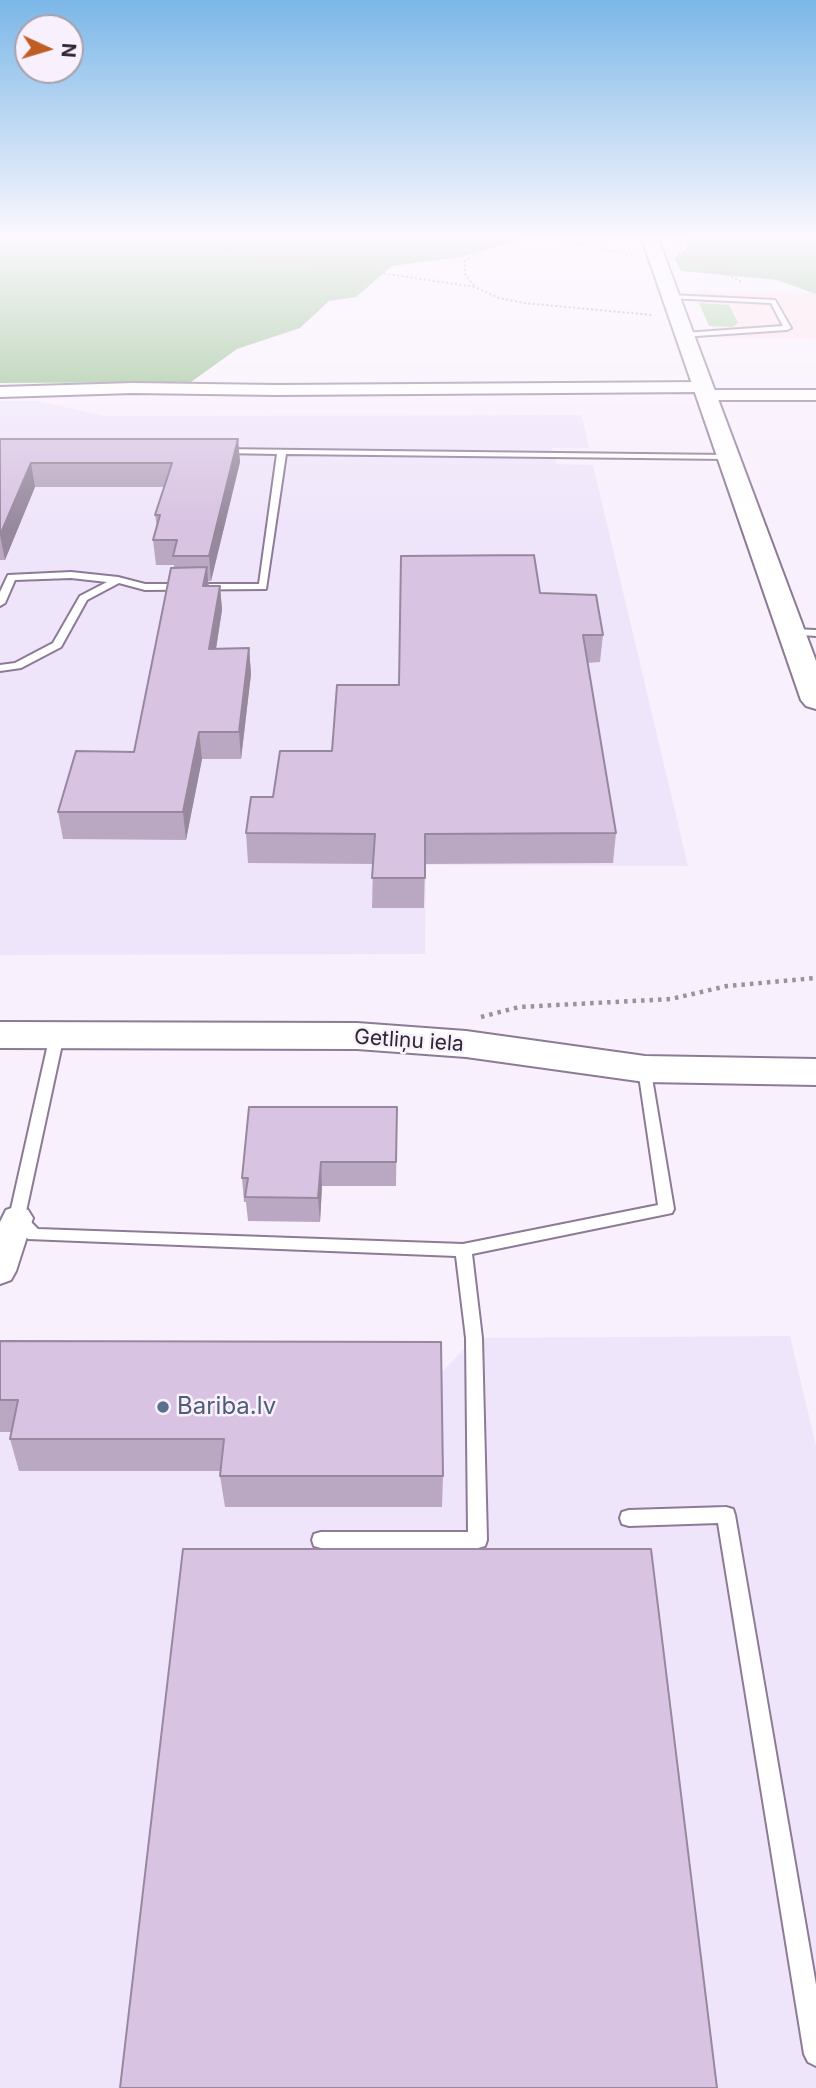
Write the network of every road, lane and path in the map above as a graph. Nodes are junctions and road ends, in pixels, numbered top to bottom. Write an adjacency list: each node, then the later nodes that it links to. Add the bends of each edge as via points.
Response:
1 (685, 333): 2 (main road)
2 (704, 391): 3 (street, via 133,388); 4 (street); 7 (main road)
3 (0, 392)
4 (816, 395)
5 (215, 451): 6 (lane)
6 (282, 451): 7 (lane); 8 (lane, via 263,587 145,587)
7 (727, 457): 10 (main road)
8 (118, 580): 9 (lane, via 71,575 11,577); 12 (lane, via 83,598 57,645 17,666)
9 (0, 603)
10 (792, 632): 11 (lane); 13 (main road)
11 (816, 633)
12 (0, 668)
13 (816, 700)
14 (0, 1035): 15 (main road, Getliņu iela)
15 (57, 1035): 16 (main road, Getliņu iela, via 357,1036 466,1044); 18 (lane)
16 (645, 1069): 17 (main road, Getliņu iela); 19 (lane, via 666,1209)
17 (816, 1072)
18 (18, 1217): 19 (lane, via 34,1235); 20 (street)
19 (463, 1250): 22 (lane, via 474,1338 478,1540)
20 (0, 1271)
21 (629, 1518): 23 (lane, via 726,1515)
22 (321, 1540)
23 (816, 2054)

